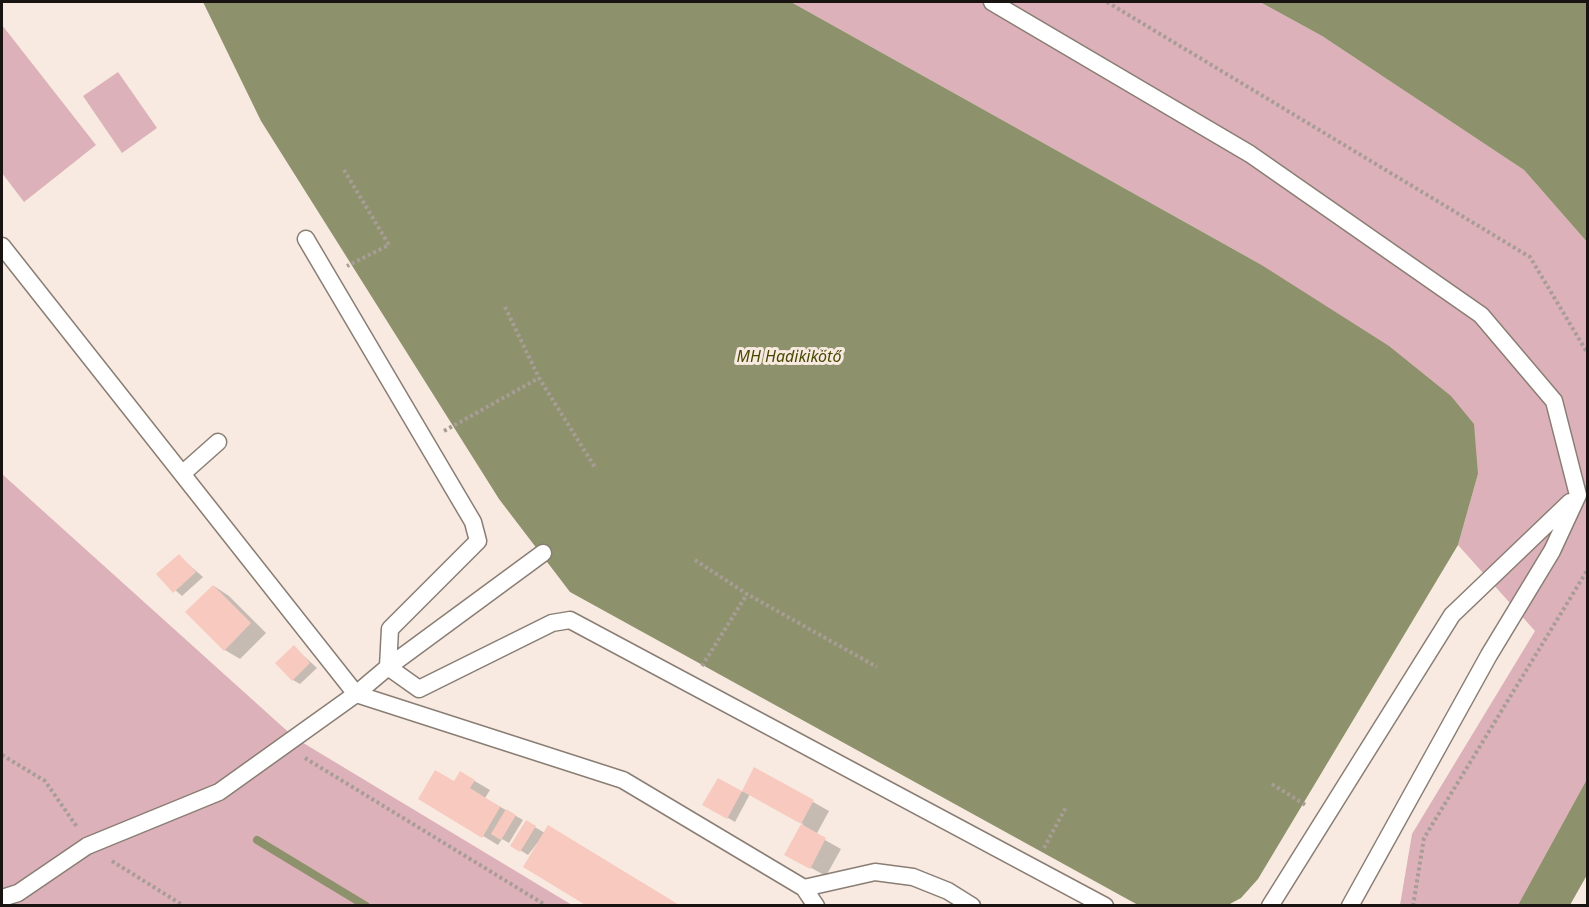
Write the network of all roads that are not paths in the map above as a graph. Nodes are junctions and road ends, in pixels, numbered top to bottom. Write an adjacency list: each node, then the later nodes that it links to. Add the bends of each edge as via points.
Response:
1 (992, 2): 6 (lane, via 1250,154 1481,315 1554,401)
2 (306, 239): 8 (lane, via 473,522 478,541 390,629)
3 (2, 246): 5 (lane)
4 (218, 442): 5 (lane)
5 (182, 474): 9 (lane)
6 (1578, 495): 15 (lane, via 1452,615); 16 (lane, via 1552,551 1489,655)
7 (543, 553): 8 (lane)
8 (388, 667): 9 (lane); 14 (lane, via 419,689 552,624 570,620)
9 (356, 694): 10 (lane, via 623,780); 11 (lane, via 219,792 87,846 18,893)
10 (804, 888): 12 (lane); 13 (lane, via 875,872 913,877)
11 (2, 898)
12 (816, 906)
13 (972, 906)
14 (1105, 906)
15 (1270, 906)
16 (1350, 906)

